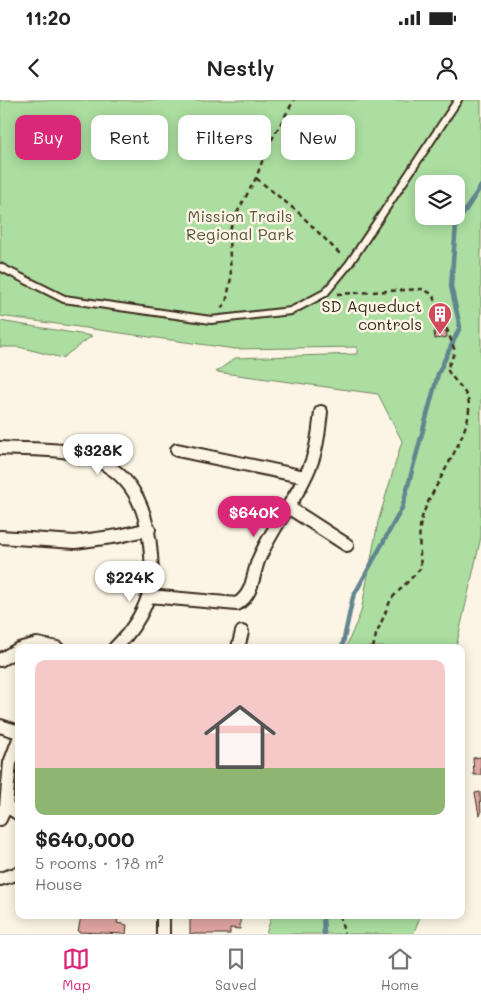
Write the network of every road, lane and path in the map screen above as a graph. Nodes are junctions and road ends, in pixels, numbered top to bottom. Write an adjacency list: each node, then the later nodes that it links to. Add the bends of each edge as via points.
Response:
1 (294, 100): 3 (path, via 267,148)
2 (458, 100): 4 (lane)
3 (256, 178): 4 (path, via 299,213); 8 (path, via 232,222 229,237 231,278 226,303)
4 (349, 264): 6 (lane)
5 (0, 267): 8 (lane, via 64,299)
6 (325, 293): 7 (path, via 423,289 432,294); 8 (lane, via 291,310)
7 (438, 305): 9 (path); 22 (path, via 455,351 447,369 467,397 470,414 421,522 421,568 391,599)
8 (211, 320)
9 (441, 325)
10 (321, 412): 13 (street, via 317,445)
11 (0, 448): 15 (street, via 77,454 112,468 142,505)
12 (177, 450): 13 (street)
13 (305, 477): 14 (street)
14 (288, 507): 17 (street); 18 (street, via 270,534 257,563 249,594 241,602)
15 (149, 529): 16 (street, via 75,542); 18 (street, via 152,579)
16 (0, 537)
17 (346, 545)
18 (149, 596): 20 (street, via 135,624)
19 (242, 632): 21 (street)
20 (118, 644)
21 (239, 644)
22 (374, 644)
23 (15, 651): 24 (street)
24 (0, 660)
25 (0, 726): 26 (street)
26 (15, 731)
27 (15, 750): 28 (street, via 10,763)
28 (6, 806): 29 (street); 30 (street)
29 (15, 812)
30 (0, 819)
31 (15, 875): 32 (street)
32 (0, 879)
33 (163, 919): 35 (street)
34 (341, 919): 36 (path)
35 (163, 934)
36 (344, 934)

